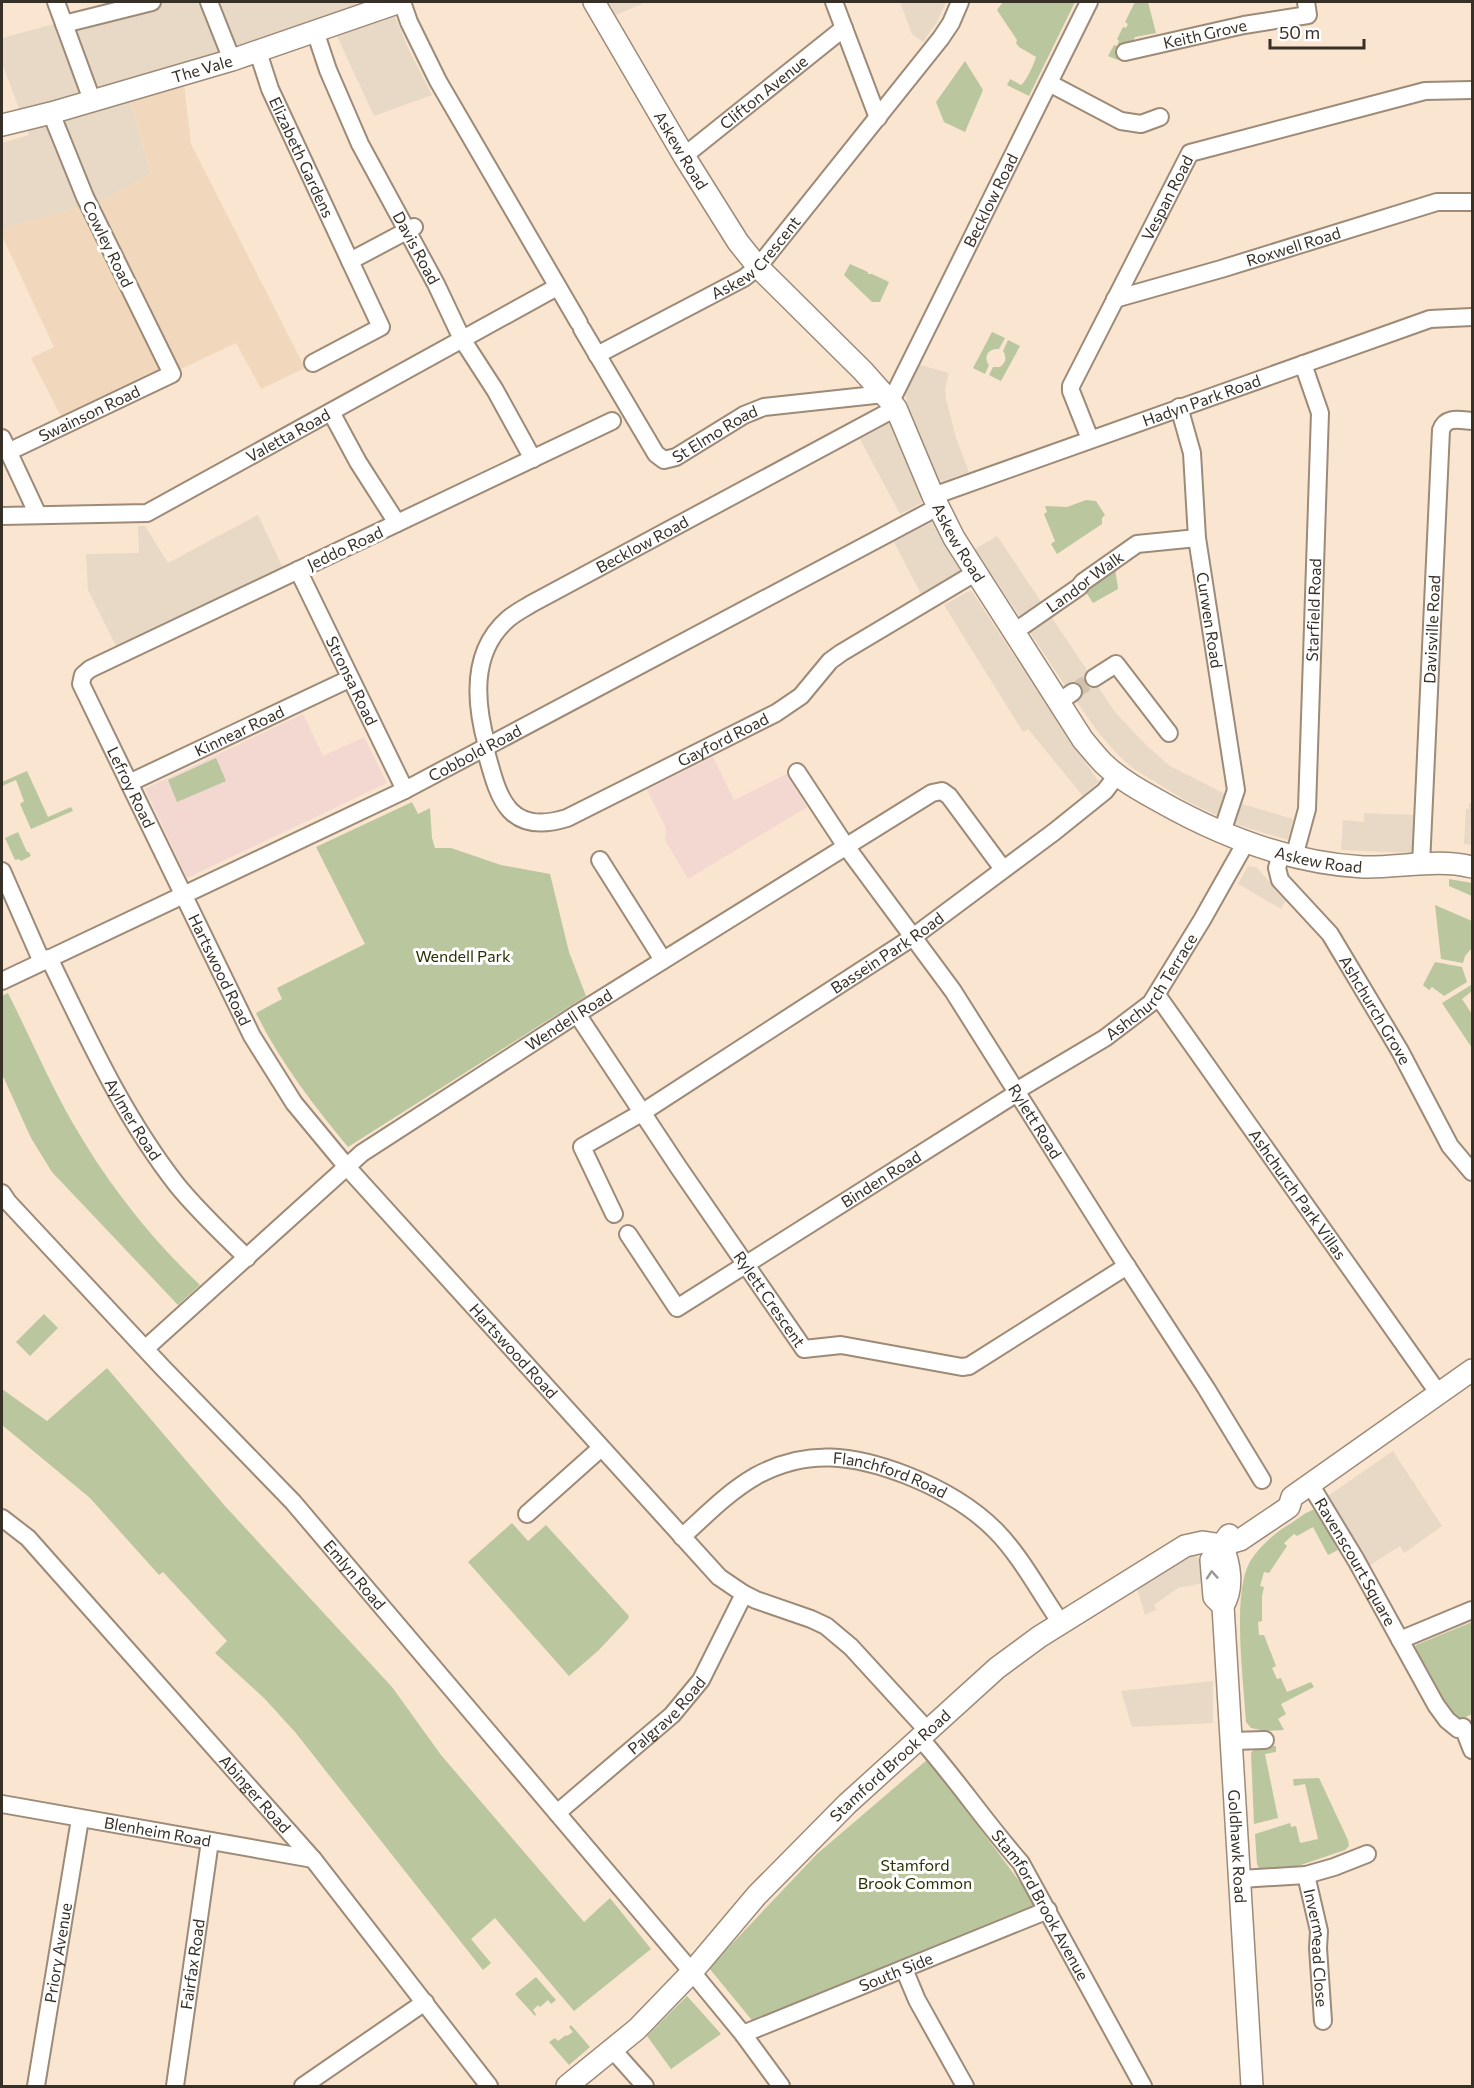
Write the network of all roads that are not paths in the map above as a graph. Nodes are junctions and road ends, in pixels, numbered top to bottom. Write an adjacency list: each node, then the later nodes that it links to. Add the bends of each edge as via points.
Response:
1 (56, 2): 11 (street)
2 (152, 2): 11 (street)
3 (209, 2): 16 (street)
4 (401, 2): 10 (main road, The Vale); 29 (street, St Elmo Road, via 438,81)
5 (594, 2): 24 (main road, Askew Road)
6 (834, 2): 12 (street)
7 (960, 2): 22 (street, Askew Crescent, via 941,38)
8 (1089, 2): 17 (street, Becklow Road)
9 (1305, 2): 15 (street, Keith Grove, via 1308,15)
10 (359, 8): 13 (main road, The Vale)
11 (64, 24): 19 (street)
12 (844, 28): 22 (street); 24 (street, Clifton Avenue)
13 (315, 31): 14 (main road, The Vale); 26 (street, Davis Road, via 360,144)
14 (258, 52): 16 (main road, The Vale); 27 (street, Elizabeth Gardens, via 270,89)
15 (1125, 52)
16 (232, 60): 19 (main road, The Vale)
17 (1049, 83): 21 (street, via 1120,121 1141,124); 37 (street, Becklow Road)
18 (1473, 90): 30 (street, Vespan Road, via 1425,91 1190,153)
19 (92, 100): 20 (main road, The Vale)
20 (51, 112): 23 (main road, The Vale); 36 (street, Cowley Road, via 85,197)
21 (1160, 117)
22 (878, 118): 28 (street, Askew Crescent)
23 (2, 125)
24 (684, 156): 28 (main road, Askew Road)
25 (1473, 201): 30 (street, Roxwell Road, via 1437,202)
26 (410, 229): 27 (street); 32 (street, Davis Road)
27 (350, 261): 34 (street, Elizabeth Gardens, via 381,327)
28 (758, 267): 33 (street, Askew Crescent); 37 (main road, Askew Road)
29 (557, 287): 32 (street, Valetta Road); 33 (street, St Elmo Road)
30 (1115, 299): 42 (street, Vespan Road, via 1071,386)
31 (1473, 316): 35 (street, Hadyn Park Road, via 1430,319)
32 (462, 339): 39 (street, Valetta Road); 44 (street, Davis Road)
33 (597, 355): 37 (street, St Elmo Road, via 656,454 664,460 764,407)
34 (313, 363)
35 (1303, 364): 38 (street, Hadyn Park Road); 65 (street, Starfield Road, via 1320,413 1307,809)
36 (172, 374): 43 (street, Swainson Road)
37 (890, 401): 45 (main road, Askew Road); 57 (street, Becklow Road, via 508,619 486,649 479,673 480,716)
38 (1179, 407): 42 (street, Hadyn Park Road); 49 (street, Curwen Road, via 1192,453)
39 (331, 412): 46 (street, Valetta Road, via 147,513); 48 (street)
40 (612, 421): 44 (street, Jeddo Road)
41 (1473, 421): 67 (street, Davisville Road, via 1449,420 1441,430)
42 (1090, 440): 45 (street, Hadyn Park Road)
43 (5, 445): 46 (street)
44 (533, 459): 48 (street, Jeddo Road)
45 (935, 501): 51 (main road, Askew Road); 57 (street, Cobbold Road)
46 (38, 515): 47 (street, Valetta Road)
47 (2, 516)
48 (397, 523): 50 (street, Jeddo Road)
49 (1197, 538): 52 (street, Landor Walk, via 1137,544); 62 (street, Curwen Road, via 1236,790)
50 (298, 570): 54 (street, Jeddo Road, via 90,669); 55 (street, Stronsa Road)
51 (975, 573): 52 (main road, Askew Road); 57 (street, Gayford Road, via 841,653 801,696 776,713 567,818 539,823 510,810 497,792)
52 (1014, 632): 59 (main road, Askew Road, via 1066,697 1083,740)
53 (1094, 678): 56 (street, via 1116,664)
54 (82, 679): 60 (street, Lefroy Road, via 84,692)
55 (349, 679): 60 (street, Kinnear Road); 61 (street, Stronsa Road)
56 (1169, 733)
57 (486, 747): 61 (street, Cobbold Road)
58 (797, 772): 64 (street, Rylett Road)
59 (1117, 775): 62 (main road, Askew Road); 69 (street, Bassein Park Road, via 1105,791)
60 (129, 783): 71 (street, Lefroy Road)
61 (405, 790): 71 (street, Cobbold Road)
62 (1222, 832): 63 (main road, Askew Road)
63 (1246, 842): 65 (main road, Askew Road); 76 (street, Ashchurch Terrace)
64 (845, 845): 69 (street, Wendell Road, via 932,793 942,791); 72 (street, Rylett Road); 74 (street, Wendell Road)
65 (1288, 856): 67 (main road, Askew Road, via 1366,867); 81 (street, Ashchurch Grove, via 1277,868 1280,880 1330,934 1400,1051 1450,1146)
66 (600, 860): 74 (street)
67 (1421, 865): 68 (main road, Askew Road)
68 (1473, 867)
69 (1003, 869): 72 (street, Bassein Park Road)
70 (2, 871): 73 (street, Aylmer Road)
71 (183, 895): 73 (street, Cobbold Road); 80 (street, Hartswood Road, via 266,1060 294,1103)
72 (913, 937): 78 (street, Rylett Road, via 953,991); 79 (street, Bassein Park Road)
73 (45, 960): 75 (street, Cobbold Road); 85 (street, Aylmer Road, via 140,1133 178,1187)
74 (663, 960): 77 (street, Wendell Road)
75 (2, 981)
76 (1157, 995): 78 (street, Ashchurch Terrace, via 1145,1010 1105,1038); 90 (street, Ashchurch Park Villas)
77 (577, 1014): 79 (street, Rylett Crescent); 80 (street, Wendell Road)
78 (1016, 1092): 86 (street, Binden Road); 87 (street, Rylett Road)
79 (643, 1112): 83 (street, Bassein Park Road, via 582,1147); 86 (street, Rylett Crescent)
80 (347, 1167): 85 (street, Wendell Road); 91 (street, Hartswood Road)
81 (1473, 1172)
82 (2, 1193): 88 (street, Emlyn Road)
83 (614, 1214)
84 (628, 1234): 86 (street, Binden Road, via 677,1308)
85 (247, 1257): 88 (street, Wendell Road)
86 (746, 1264): 87 (street, Rylett Crescent, via 804,1349 841,1345 962,1367)
87 (1127, 1266): 92 (street, Rylett Road)
88 (146, 1348): 108 (street, Emlyn Road, via 293,1502)
89 (1473, 1370): 90 (main road)
90 (1439, 1394): 93 (main road)
91 (601, 1448): 94 (street); 96 (street, Hartswood Road)
92 (1262, 1480)
93 (1310, 1484): 97 (main road, via 1292,1497 1289,1507 1239,1540); 101 (street, Ravenscourt Square, via 1351,1563)
94 (527, 1514)
95 (2, 1518): 112 (street, Abinger Road, via 28,1538)
96 (682, 1537): 98 (street, Hartswood Road, via 719,1577); 100 (street, Flanchford Road, via 726,1497 766,1472 814,1457 858,1459 917,1479 976,1513 1005,1541)
97 (1222, 1545): 100 (main road, Stamford Brook Road, via 1203,1542 1185,1546); 105 (main road, Goldhawk Road, via 1229,1560 1229,1595 1222,1606)
98 (744, 1594): 103 (street, Hartswood Road, via 826,1626 851,1647); 108 (street, Palgrave Road, via 701,1680 687,1698)
99 (1473, 1610): 101 (street, Ravenscourt Square)
100 (1061, 1623): 103 (main road, Stamford Brook Road, via 998,1668)
101 (1401, 1640): 102 (street, Ravenscourt Square, via 1436,1705 1458,1729)
102 (1468, 1724): 106 (street, Ravenscourt Square)
103 (923, 1734): 115 (street, Stamford Brook Avenue, via 1021,1863); 117 (main road, Stamford Brook Road, via 757,1895)
104 (1265, 1740): 105 (street)
105 (1232, 1741): 114 (main road, Goldhawk Road)
106 (1473, 1750)
107 (2, 1804): 109 (street, Blenheim Road)
108 (557, 1813): 117 (street, Emlyn Road)
109 (80, 1819): 110 (street, Blenheim Road); 122 (street, Priory Avenue)
110 (210, 1841): 112 (street, Blenheim Road); 123 (street, Fairfax Road)
111 (1367, 1854): 113 (street, Invermead Close)
112 (313, 1859): 118 (street, Abinger Road)
113 (1306, 1875): 114 (street, Invermead Close); 119 (street, Invermead Close, via 1319,1931)
114 (1241, 1879): 131 (main road, Goldhawk Road)
115 (1048, 1911): 116 (street, South Side); 130 (street, Stamford Brook Avenue)
116 (904, 1969): 120 (street, South Side); 129 (street)
117 (692, 1972): 120 (street, Emlyn Road); 121 (main road, Stamford Brook Road)
118 (425, 2002): 124 (street); 125 (street, Abinger Road)
119 (1323, 2021)
120 (743, 2034): 128 (street, Emlyn Road)
121 (609, 2053): 126 (main road, Stamford Brook Road); 127 (street)
122 (36, 2086)
123 (175, 2086)
124 (303, 2086)
125 (489, 2086)
126 (567, 2086)
127 (645, 2086)
128 (781, 2086)
129 (965, 2086)
130 (1143, 2086)
131 (1252, 2086)

